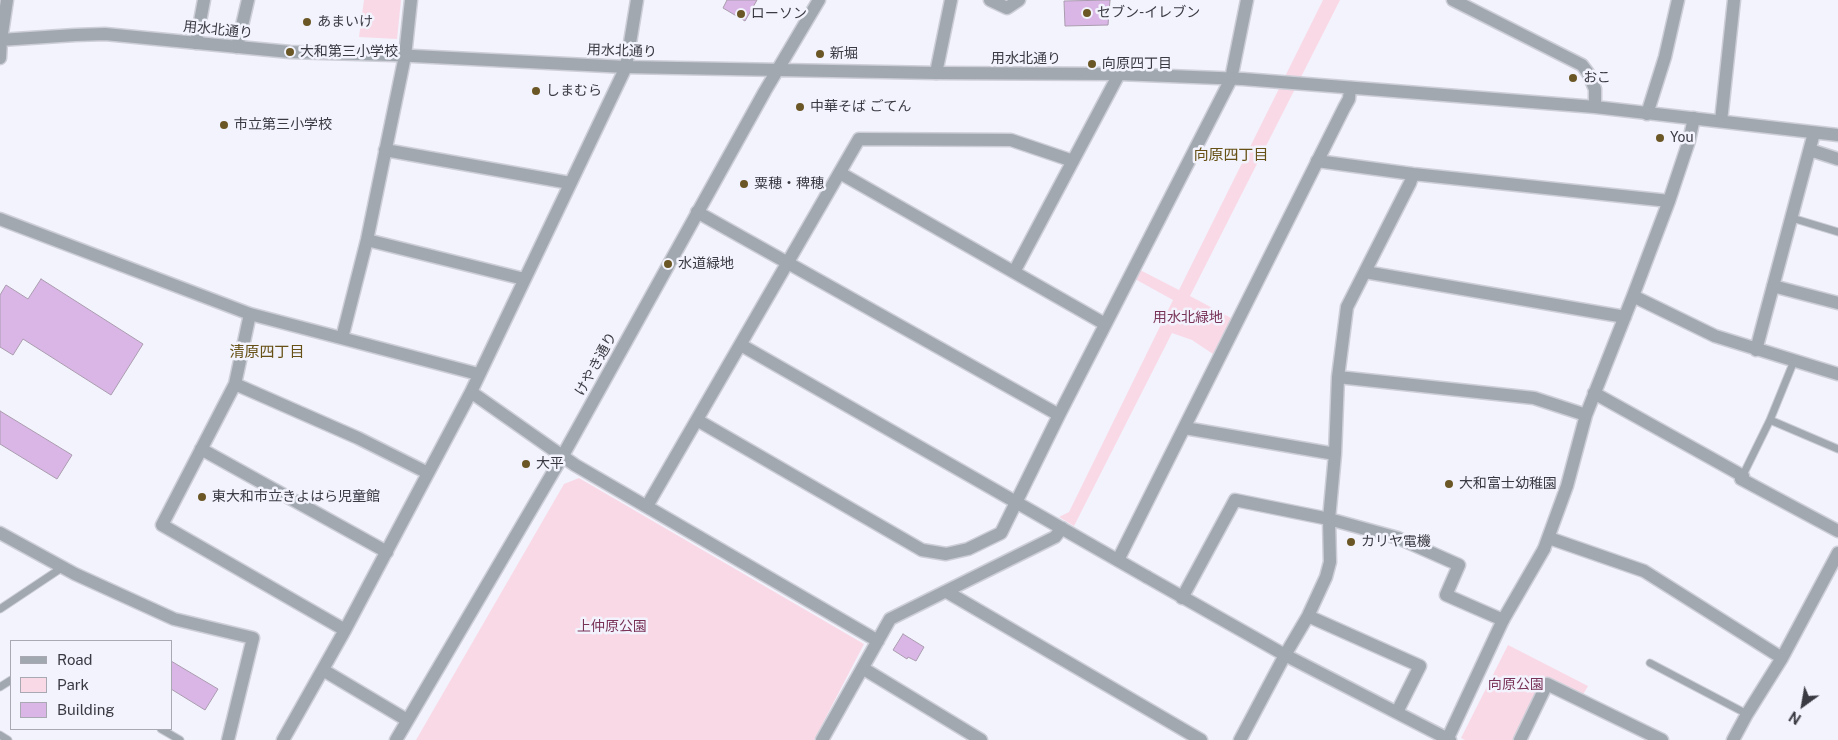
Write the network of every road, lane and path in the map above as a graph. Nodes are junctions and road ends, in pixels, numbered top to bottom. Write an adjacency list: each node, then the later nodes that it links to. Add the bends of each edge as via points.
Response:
1 (7, 0): 14 (street)
2 (204, 0): 15 (street)
3 (248, 0): 16 (street)
4 (411, 0): 17 (street)
5 (636, 0): 19 (street)
6 (819, 0): 20 (street, けやき通り)
7 (951, 0): 21 (street)
8 (990, 0): 9 (street, via 1007,8)
9 (1019, 0)
10 (1246, 0): 23 (street)
11 (1453, 0): 25 (street, via 1582,65 1595,89)
12 (1678, 0): 26 (street)
13 (1734, 0): 28 (street)
14 (1, 40): 15 (street, 用水北通り, via 105,34); 18 (street)
15 (196, 42): 16 (street, 用水北通り)
16 (237, 47): 17 (street, 用水北通り)
17 (405, 56): 19 (street, 用水北通り); 31 (street)
18 (0, 58)
19 (626, 67): 20 (street, 用水北通り); 38 (street)
20 (777, 71): 21 (street, 用水北通り); 40 (street, けやき通り)
21 (936, 73): 22 (street, 用水北通り)
22 (1119, 74): 23 (street, 用水北通り); 34 (street)
23 (1237, 79): 24 (street, 用水北通り); 54 (street)
24 (1350, 88): 25 (street, 用水北通り); 35 (street, via 1349,99)
25 (1594, 107): 26 (street, 用水北通り)
26 (1647, 114): 27 (street, 用水北通り)
27 (1694, 118): 28 (street, 用水北通り); 39 (street, via 1690,141)
28 (1721, 121): 29 (street, 用水北通り)
29 (1814, 132): 30 (street, 用水北通り); 32 (street)
30 (1838, 136)
31 (385, 150): 38 (street); 44 (street)
32 (1810, 150): 33 (street); 41 (street)
33 (1838, 159)
34 (1073, 161): 36 (street, via 1011,140 859,139); 46 (street)
35 (1317, 161): 37 (street); 69 (street)
36 (840, 172): 45 (street); 46 (street)
37 (1413, 174): 39 (street); 47 (street)
38 (570, 183): 48 (street)
39 (1669, 201): 50 (street)
40 (697, 212): 45 (street); 73 (street, けやき通り)
41 (1792, 218): 43 (lane); 49 (street)
42 (0, 220): 52 (street)
43 (1838, 232)
44 (367, 240): 48 (street); 55 (street)
45 (788, 263): 56 (street); 65 (street)
46 (1014, 272): 54 (street)
47 (1365, 272): 53 (street); 61 (street, via 1347,307)
48 (524, 279): 59 (street)
49 (1773, 286): 51 (street); 57 (street)
50 (1633, 296): 53 (street); 57 (street, via 1715,336)
51 (1838, 302)
52 (250, 314): 55 (street); 62 (street)
53 (1625, 317): 64 (street)
54 (1105, 324): 65 (street)
55 (342, 338): 59 (street)
56 (741, 345): 67 (street); 76 (street)
57 (1756, 350): 58 (street)
58 (1794, 361): 60 (street); 68 (lane)
59 (478, 374): 63 (street)
60 (1838, 374)
61 (1338, 377): 66 (street, via 1534,398); 72 (street)
62 (235, 384): 70 (street); 74 (street)
63 (471, 392): 73 (street); 74 (street)
64 (1594, 393): 66 (street); 75 (street)
65 (1059, 415): 76 (street)
66 (1586, 415): 82 (street)
67 (697, 420): 76 (street, via 922,550 946,554 968,549 1001,532); 77 (street)
68 (1770, 420): 71 (lane); 75 (lane)
69 (1185, 428): 72 (street); 85 (street)
70 (201, 449): 83 (street); 92 (street, via 162,526)
71 (1838, 449)
72 (1335, 454): 78 (street)
73 (562, 457): 77 (street); 101 (street, けやき通り)
74 (428, 473): 83 (street)
75 (1742, 477): 80 (street)
76 (1015, 502): 79 (street)
77 (647, 506): 93 (street)
78 (1329, 519): 88 (street, via 1235,500); 90 (street, via 1330,562); 91 (street, via 1398,538 1459,565 1446,595)
79 (1062, 528): 85 (street); 87 (street, via 1055,537)
80 (1838, 531)
81 (0, 533): 86 (street)
82 (1547, 544): 91 (street); 95 (street, via 1644,570)
83 (387, 552): 92 (street)
84 (1838, 553): 95 (street)
85 (1118, 560): 88 (street)
86 (63, 567): 89 (lane); 106 (street, via 174,618 253,638)
87 (947, 592): 93 (street, via 890,620); 111 (street)
88 (1182, 598): 94 (street)
89 (0, 609)
90 (1308, 616): 94 (street); 99 (street, via 1420,666)
91 (1503, 620): 113 (street)
92 (345, 630): 98 (street)
93 (878, 641): 97 (street)
94 (1285, 655): 99 (street); 112 (street)
95 (1782, 658): 100 (street)
96 (1650, 663): 100 (lane)
97 (864, 669): 109 (street); 110 (street)
98 (323, 670): 101 (street); 107 (street)
99 (1397, 712): 113 (street)
100 (1748, 714): 116 (street)
101 (408, 720): 108 (street, けやき通り)
102 (163, 730): 105 (lane)
103 (0, 734): 104 (lane)
104 (8, 740)
105 (180, 740)
106 (228, 740)
107 (283, 740)
108 (396, 740)
109 (822, 740)
110 (981, 740)
111 (1201, 740)
112 (1240, 740)
113 (1448, 740)
114 (1520, 740): 115 (street, via 1547,684)
115 (1662, 740)
116 (1733, 740)

